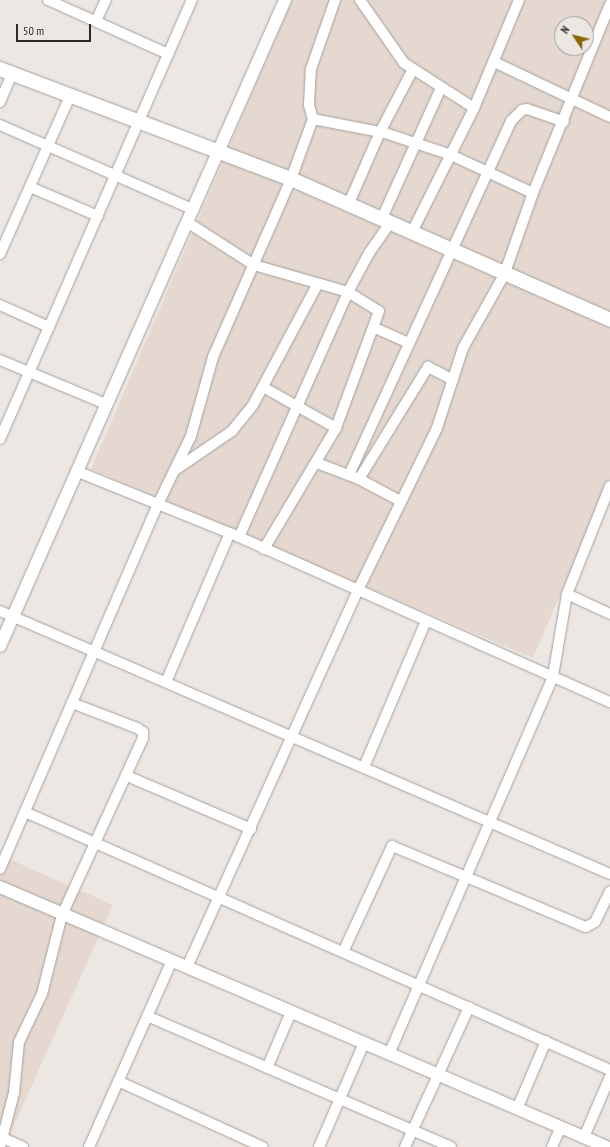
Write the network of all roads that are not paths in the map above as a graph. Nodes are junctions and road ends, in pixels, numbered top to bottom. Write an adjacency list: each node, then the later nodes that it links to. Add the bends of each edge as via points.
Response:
1 (48, 0): 9 (street)
2 (106, 0): 9 (street)
3 (192, 0): 10 (street)
4 (284, 0): 27 (street)
5 (336, 0): 20 (street, via 311,70 309,105)
6 (360, 0): 13 (street)
7 (518, 0): 11 (street)
8 (610, 4): 16 (street)
9 (96, 21): 10 (street)
10 (168, 54): 21 (street)
11 (494, 62): 16 (street); 18 (street)
12 (6, 70): 15 (main road); 17 (street)
13 (412, 71): 14 (street); 24 (street)
14 (441, 88): 18 (street); 25 (street)
15 (71, 94): 21 (main road); 26 (street)
16 (572, 100): 19 (street); 22 (street)
17 (0, 102)
18 (474, 108): 28 (street)
19 (610, 117)
20 (313, 119): 24 (street); 31 (street)
21 (140, 120): 27 (main road); 30 (street)
22 (564, 122): 29 (street, via 527,109 522,110 503,134); 33 (street)
23 (0, 125): 26 (street)
24 (380, 132): 25 (street); 34 (street)
25 (416, 143): 28 (street); 37 (street)
26 (47, 146): 30 (street); 32 (street)
27 (219, 150): 31 (main road); 35 (street)
28 (451, 154): 29 (street); 39 (street)
29 (488, 171): 33 (street); 40 (street)
30 (116, 175): 35 (street); 36 (street)
31 (291, 179): 34 (main road); 42 (street)
32 (30, 187): 36 (street); 41 (street)
33 (533, 193): 43 (street)
34 (350, 203): 37 (main road)
35 (192, 209): 38 (street)
36 (98, 216): 48 (street)
37 (387, 220): 39 (main road); 45 (street)
38 (187, 222): 42 (street); 55 (street)
39 (412, 232): 40 (main road)
40 (453, 251): 43 (main road); 50 (street)
41 (0, 254)
42 (254, 265): 44 (street); 60 (street, via 213,357 193,430)
43 (504, 275): 47 (main road); 53 (street, via 463,348)
44 (317, 285): 45 (street); 54 (street)
45 (348, 292): 49 (street, via 380,311); 56 (street)
46 (0, 305): 48 (street)
47 (610, 320)
48 (49, 327): 52 (street)
49 (375, 328): 50 (street); 57 (street)
50 (409, 343): 62 (street)
51 (0, 360): 52 (street)
52 (29, 373): 55 (street); 58 (street)
53 (452, 380): 63 (street, via 428,367); 65 (street, via 437,428)
54 (263, 387): 56 (street); 60 (street, via 232,431)
55 (106, 404): 61 (street)
56 (296, 406): 57 (street); 67 (street)
57 (336, 428): 59 (street)
58 (0, 439)
59 (317, 463): 62 (street); 68 (street)
60 (175, 470): 66 (street)
61 (76, 471): 66 (street); 73 (street)
62 (349, 475): 63 (street)
63 (359, 479): 65 (street)
64 (610, 486): 70 (street)
65 (400, 501): 69 (street)
66 (158, 504): 67 (street); 76 (street)
67 (234, 535): 68 (street); 78 (street)
68 (264, 549): 69 (street)
69 (358, 590): 74 (street); 81 (street)
70 (567, 594): 72 (street); 77 (street)
71 (0, 612): 73 (street)
72 (610, 614)
73 (13, 617): 75 (street); 76 (street)
74 (426, 621): 77 (street); 82 (street)
75 (0, 646)
76 (93, 653): 78 (street); 80 (street)
77 (553, 676): 79 (street); 85 (street)
78 (166, 682): 81 (street)
79 (610, 702)
80 (72, 703): 83 (street, via 143,732 143,738); 84 (street)
81 (294, 736): 82 (street); 86 (street)
82 (364, 767): 85 (street)
83 (127, 776): 86 (street); 87 (street)
84 (25, 812): 87 (street); 88 (street)
85 (491, 822): 89 (street); 90 (street)
86 (251, 829): 93 (street)
87 (96, 844): 93 (street); 94 (street)
88 (0, 869)
89 (610, 874)
90 (467, 878): 92 (street, via 586,926 595,922); 95 (street, via 392,846); 98 (street)
91 (0, 887): 94 (street)
92 (610, 891)
93 (219, 897): 95 (street); 97 (street)
94 (62, 915): 96 (street); 115 (street, via 44,986 19,1042 14,1093)
95 (344, 950): 98 (street)
96 (172, 961): 97 (street); 101 (street)
97 (187, 967): 100 (street)
98 (420, 985): 99 (street); 104 (street)
99 (469, 1007): 102 (street); 107 (street)
100 (291, 1012): 103 (street); 105 (street)
101 (147, 1016): 105 (street); 109 (street)
102 (546, 1041): 106 (street); 111 (street)
103 (364, 1043): 104 (street); 110 (street)
104 (390, 1054): 107 (street)
105 (267, 1068): 110 (street)
106 (610, 1070)
107 (438, 1075): 111 (street); 113 (street)
108 (610, 1077): 114 (street)
109 (118, 1081): 117 (street); 118 (street)
110 (339, 1099): 113 (street); 119 (street)
111 (517, 1109): 112 (street)
112 (561, 1127): 114 (street); 122 (street)
113 (413, 1130): 120 (street); 121 (street)
114 (584, 1137): 123 (street)
115 (2, 1142): 116 (street)
116 (24, 1147)
117 (89, 1147)
118 (263, 1147)
119 (319, 1147)
120 (405, 1147)
121 (451, 1147)
122 (552, 1147)
123 (607, 1147)

